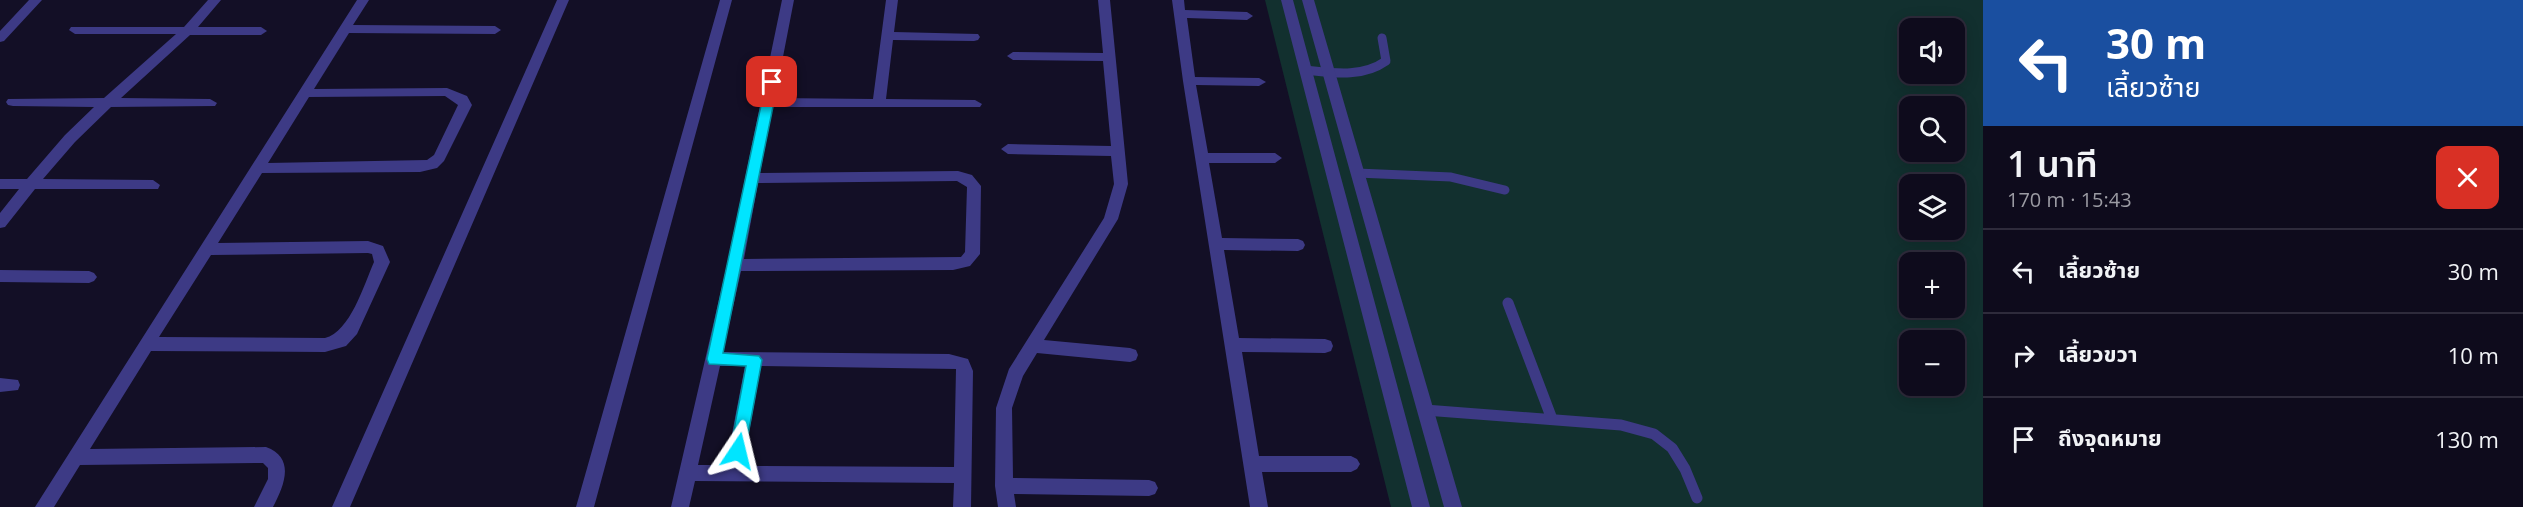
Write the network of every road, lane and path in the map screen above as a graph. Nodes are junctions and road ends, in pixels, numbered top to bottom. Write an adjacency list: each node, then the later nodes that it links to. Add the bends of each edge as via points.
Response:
1 (36, 0): 19 (street)
2 (215, 0): 16 (street)
3 (363, 0): 13 (street)
4 (563, 0): 76 (street)
5 (726, 0): 77 (street)
6 (789, 0): 30 (street)
7 (892, 0): 18 (street)
8 (1104, 0): 23 (street)
9 (1287, 0): 24 (street)
10 (1308, 0): 25 (street)
11 (1180, 7): 12 (street); 26 (street)
12 (1247, 16)
13 (345, 29): 15 (street); 28 (street)
14 (75, 30): 16 (street)
15 (495, 30)
16 (188, 31): 17 (street); 31 (street)
17 (261, 32)
18 (887, 36): 20 (street); 33 (street)
19 (0, 38)
20 (974, 38)
21 (1382, 38): 25 (lane, via 1386,61 1379,68 1368,72)
22 (1013, 56): 23 (street)
23 (1111, 57): 36 (street)
24 (1305, 70): 25 (lane); 54 (street)
25 (1329, 72): 40 (street)
26 (1190, 81): 27 (street); 37 (street)
27 (1259, 82)
28 (305, 93): 39 (street); 39 (street, via 447,92 462,99 465,105 439,158 432,164)
29 (12, 102): 31 (street)
30 (767, 102): 33 (street); 41 (street)
31 (107, 103): 32 (street); 43 (street)
32 (210, 103)
33 (879, 103): 34 (street)
34 (975, 104)
35 (1008, 149): 36 (street)
36 (1118, 151): 57 (street, via 1121,184 1111,219)
37 (1202, 158): 38 (street); 47 (street)
38 (1275, 158)
39 (258, 168): 49 (street)
40 (1357, 173): 45 (lane, via 1462,177); 55 (street)
41 (753, 178): 50 (street); 50 (street, via 967,179 974,186 972,254 953,264)
42 (0, 184): 43 (street)
43 (32, 184): 44 (street); 46 (street)
44 (153, 185)
45 (1504, 190)
46 (0, 223)
47 (1216, 244): 48 (street); 58 (street)
48 (1298, 245)
49 (207, 249): 56 (street); 56 (street, via 368,247 378,250 382,262 351,329 340,341 325,345)
50 (735, 265): 61 (street)
51 (0, 276): 52 (street)
52 (89, 276)
53 (1508, 303): 64 (lane)
54 (1376, 336): 55 (street); 82 (street)
55 (1404, 336): 63 (street)
56 (146, 344): 65 (street)
57 (1033, 345): 60 (street); 71 (street, via 1015,374 1004,408)
58 (1232, 345): 59 (street); 66 (street)
59 (1324, 346)
60 (1130, 355)
61 (714, 359): 62 (street); 68 (street)
62 (754, 360): 69 (street); 70 (street, via 962,364)
63 (1425, 410): 64 (lane); 83 (street)
64 (1552, 419): 73 (lane, via 1621,425 1654,434 1672,448)
65 (75, 457): 74 (street); 75 (street, via 266,455 279,467)
66 (1252, 464): 67 (street); 81 (street)
67 (1351, 464)
68 (688, 473): 69 (street); 78 (street)
69 (733, 474): 70 (street)
70 (963, 475): 79 (street)
71 (1004, 486): 72 (street); 80 (street)
72 (1149, 488)
73 (1697, 498)
74 (44, 507)
75 (263, 507)
76 (341, 507)
77 (585, 507)
78 (680, 507)
79 (962, 507)
80 (1006, 507)
81 (1259, 507)
82 (1421, 507)
83 (1453, 507)

